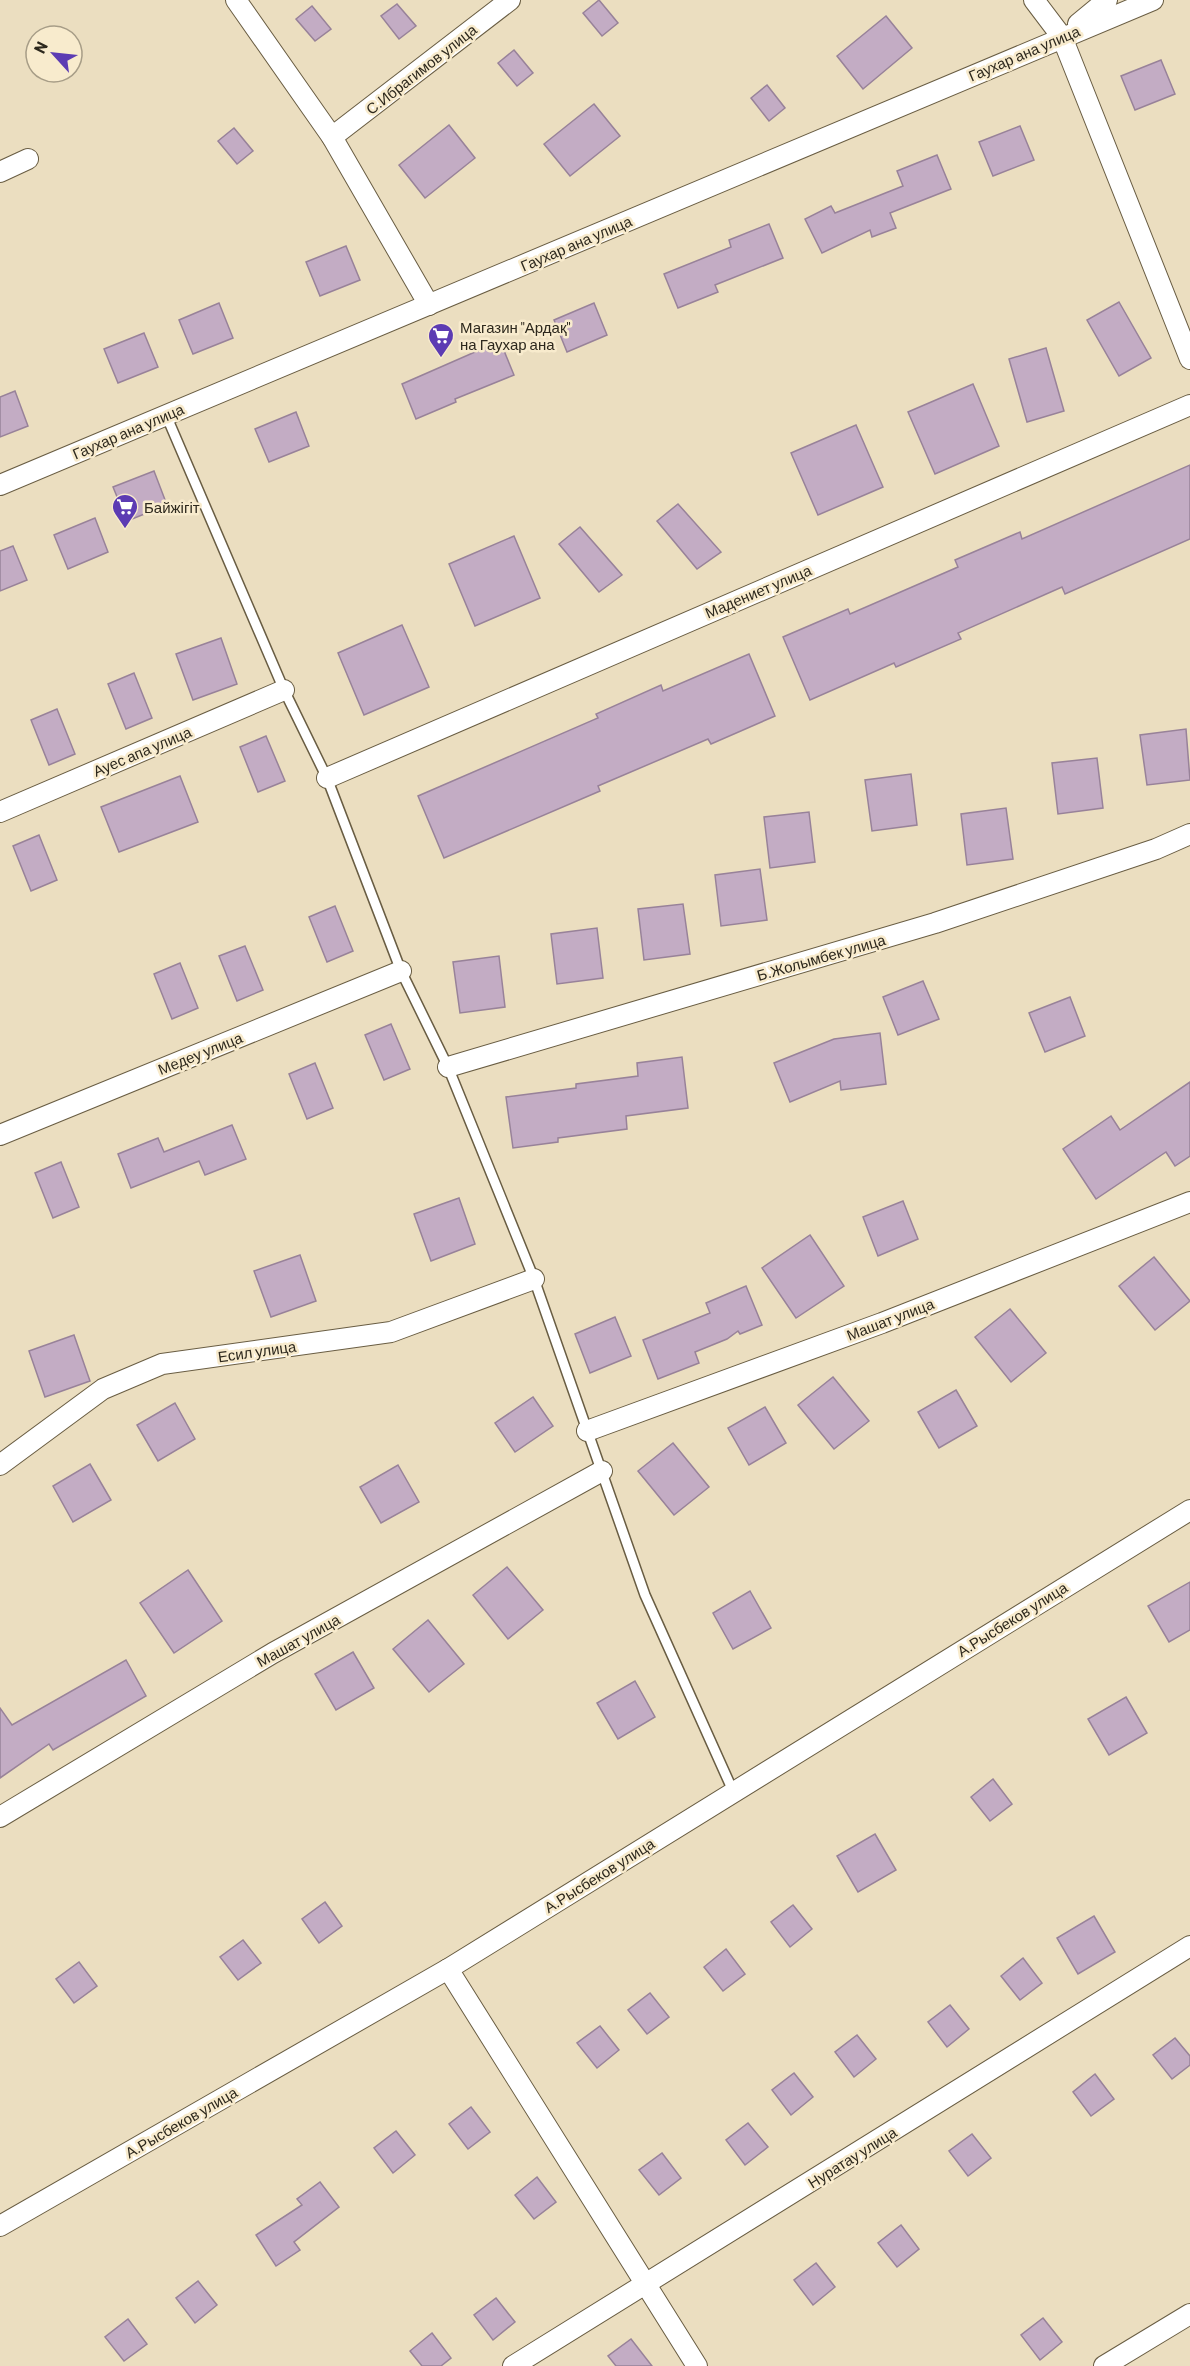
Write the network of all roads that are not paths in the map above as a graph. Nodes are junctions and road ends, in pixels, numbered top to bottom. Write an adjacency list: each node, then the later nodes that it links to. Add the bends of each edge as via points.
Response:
1 (236, 0): 7 (street)
2 (510, 0): 7 (street, С.Ибрагимов улица)
3 (1034, 0): 6 (street)
4 (1107, 0): 6 (street)
5 (1153, 0): 6 (street, Гаухар ана улица)
6 (1062, 37): 10 (street, Гаухар ана улица); 11 (street)
7 (332, 137): 10 (street)
8 (28, 159): 9 (street)
9 (0, 172)
10 (429, 305): 13 (street, Гаухар ана улица)
11 (1190, 359)
12 (1190, 405): 16 (street, Мадениет улица)
13 (166, 415): 14 (street, Гаухар ана улица); 15 (lane)
14 (0, 486)
15 (284, 690): 16 (lane); 17 (street, Ауес апа улица)
16 (327, 778): 19 (lane)
17 (0, 812)
18 (1190, 834): 20 (street, Б.Жолымбек улица, via 935,923)
19 (401, 971): 20 (lane); 21 (street, Медеу улица)
20 (448, 1067): 23 (lane)
21 (0, 1135)
22 (1190, 1202): 24 (street, Машат улица, via 882,1323)
23 (534, 1279): 24 (lane); 25 (street, Есил улица, via 391,1332 162,1364 103,1389)
24 (587, 1431): 26 (lane)
25 (0, 1465)
26 (602, 1471): 28 (lane, via 645,1595); 29 (street, Машат улица, via 273,1653)
27 (1190, 1510): 28 (street, А.Рысбеков улица)
28 (733, 1791): 31 (street, А.Рысбеков улица)
29 (0, 1817)
30 (1190, 1946): 33 (street, Нуратау улица)
31 (448, 1969): 32 (street, А.Рысбеков улица); 33 (street)
32 (0, 2226)
33 (645, 2285): 35 (street, Нуратау улица); 36 (street)
34 (1190, 2314): 37 (street)
35 (513, 2366)
36 (697, 2366)
37 (1104, 2366)

